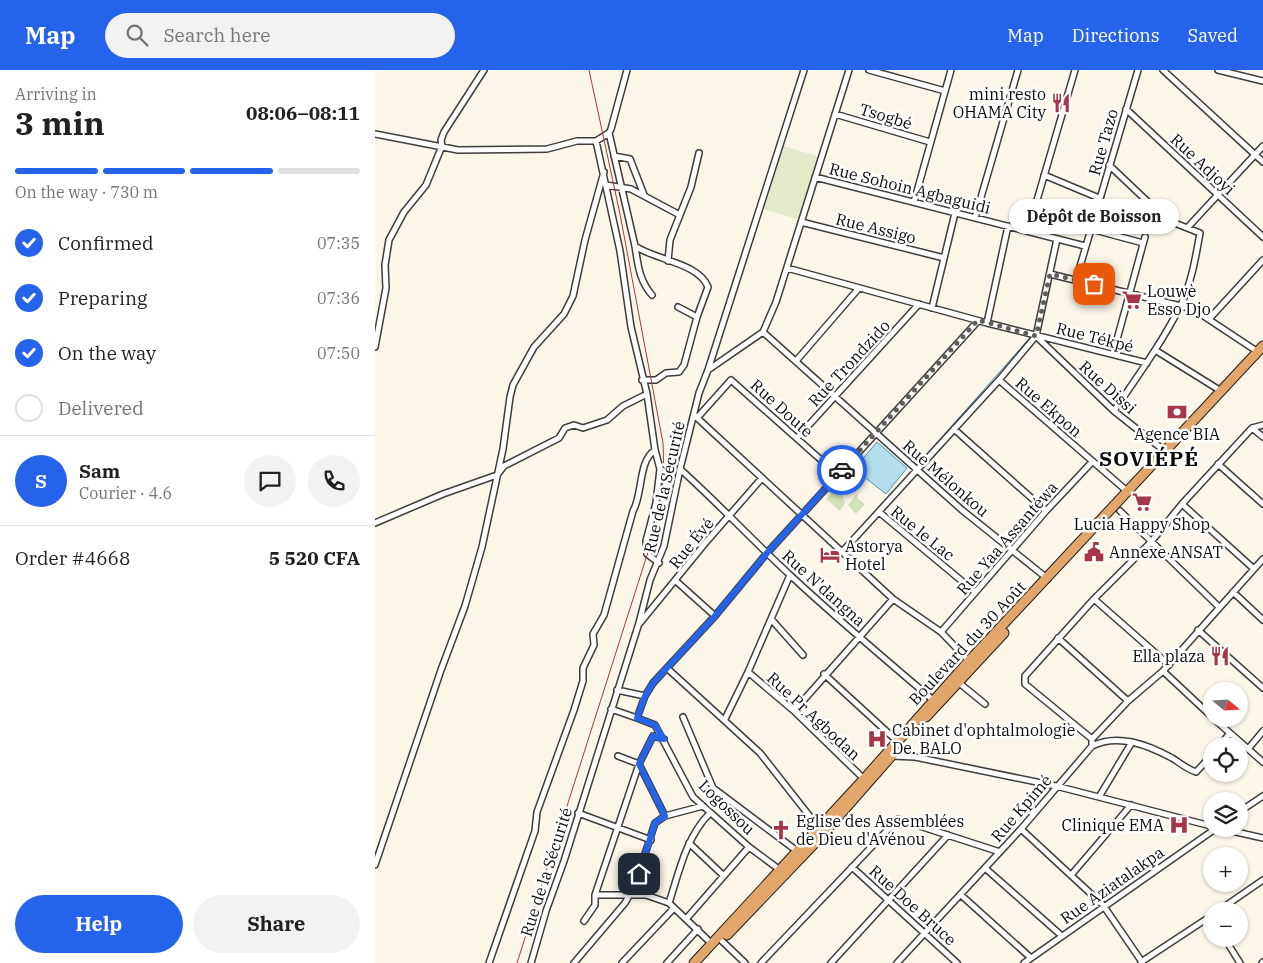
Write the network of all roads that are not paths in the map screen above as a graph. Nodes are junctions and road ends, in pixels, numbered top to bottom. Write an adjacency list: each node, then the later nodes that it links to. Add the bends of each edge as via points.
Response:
1 (484, 70): 20 (street, via 443,132)
2 (627, 70): 16 (street)
3 (804, 70): 75 (street, Rue de la Sécurité)
4 (849, 70): 15 (street)
5 (869, 70): 13 (street)
6 (951, 70): 13 (street)
7 (1018, 70): 38 (street)
8 (1138, 70): 14 (street, Rue Tazo)
9 (1163, 70): 24 (street)
10 (1218, 70): 12 (street)
11 (1073, 71): 28 (street)
12 (1263, 81)
13 (945, 91): 19 (street)
14 (1126, 109): 26 (street, Rue Tazo); 33 (street, Rue Adjoyi)
15 (835, 114): 19 (street, Tsogbé); 29 (street)
16 (609, 133): 18 (street); 23 (street)
17 (375, 134): 20 (street)
18 (596, 141): 20 (street, via 577,141 547,149 458,150); 27 (street)
19 (930, 142): 35 (street)
20 (442, 146): 69 (street, via 425,185 404,212 389,240 386,288)
21 (1263, 146): 24 (street)
22 (699, 154): 37 (street, via 691,187)
23 (614, 156): 31 (street); 32 (street, via 630,159)
24 (1256, 156): 25 (street); 33 (street)
25 (1263, 162)
26 (1109, 165): 34 (street, Rue Tazo); 42 (street, via 1167,220)
27 (604, 172): 30 (street); 95 (street, via 573,296 564,314 534,347 513,385)
28 (1044, 175): 34 (street); 43 (street)
29 (815, 177): 35 (street, Rue Sohoin Agbaguidi); 39 (street)
30 (606, 185): 31 (street); 76 (street)
31 (621, 187): 32 (street); 48 (street)
32 (645, 195): 37 (street)
33 (1218, 195): 42 (street); 45 (street, Rue Adjoyi)
34 (1099, 198): 41 (street, Rue Tazo)
35 (913, 202): 36 (street, Rue Sohoin Agbaguidi)
36 (955, 213): 38 (street, Rue Sohoin Agbaguidi); 50 (street)
37 (678, 214): 51 (street)
38 (975, 218): 40 (street, Rue Sohoin Agbaguidi)
39 (801, 222): 50 (street, Rue Assigo); 53 (street)
40 (1008, 226): 43 (street, Rue Sohoin Agbaguidi); 66 (street)
41 (1091, 228): 47 (street); 49 (street, Rue Tazo)
42 (1189, 228): 60 (street, via 1200,233)
43 (1027, 231): 46 (street, Rue Sohoin Agbaguidi)
44 (1145, 237): 47 (street)
45 (1263, 237)
46 (1057, 239): 49 (street, Rue Sohoin Agbaguidi); 54 (street)
47 (1143, 244): 57 (street)
48 (635, 246): 51 (street); 58 (street, via 640,275)
49 (1085, 246): 55 (street, Rue Tazo)
50 (944, 258): 62 (street)
51 (668, 260): 63 (street, via 685,266 707,283 709,287)
52 (1263, 260): 64 (street)
53 (787, 268): 56 (street, Rue Tékpé); 67 (street)
54 (1050, 274): 55 (street); 68 (street)
55 (1076, 280): 57 (street)
56 (859, 288): 59 (street, Rue Tékpé); 73 (street)
57 (1129, 293): 60 (street); 72 (street)
58 (652, 295)
59 (919, 304): 62 (street, Rue Tékpé); 80 (street, Rue Trondzido)
60 (1181, 305): 64 (street); 70 (street)
61 (678, 307): 63 (street)
62 (932, 308): 65 (street, Rue Tékpé)
63 (697, 317): 76 (street, via 684,365 679,372 666,372 652,381)
64 (1210, 318): 71 (street)
65 (978, 320): 66 (street, Rue Tékpé); 86 (street)
66 (987, 323): 68 (street, Rue Tékpé)
67 (763, 332): 73 (street, Rue Mélonkou); 75 (street)
68 (1036, 336): 72 (street, Rue Tékpé); 77 (street); 81 (street, Rue Dissi)
69 (375, 347)
70 (1155, 350): 74 (street); 78 (street)
71 (1261, 350): 78 (highway, Boulevard du 30 Août); 101 (highway, Boulevard du 30 Août)
72 (1113, 354): 74 (street, Rue Tékpé)
73 (796, 361): 80 (street, Rue Mélonkou)
74 (1147, 363): 81 (street)
75 (708, 370): 82 (street, Rue de la Sécurité)
76 (642, 380): 79 (street)
77 (999, 380): 85 (street); 91 (street, Rue Ekpon)
78 (1221, 392): 90 (highway, Boulevard du 30 Août)
79 (647, 394): 89 (street); 95 (street, via 619,408 607,420 583,428 574,425 565,428 559,438 504,466)
80 (835, 396): 86 (street, Rue Mélonkou); 88 (street, Rue Trondzido)
81 (1114, 411): 90 (street, Rue Dissi)
82 (696, 416): 88 (street, Rue Doute, via 731,380); 93 (street, Rue de la Sécurité); 97 (street)
83 (1263, 425): 84 (street)
84 (1252, 428): 87 (street); 92 (street)
85 (954, 429): 94 (street); 102 (street)
86 (876, 433): 94 (street, Rue Mélonkou); 96 (street)
87 (1263, 437)
88 (797, 438): 96 (street, Rue Doute)
89 (655, 450): 112 (street, via 660,469 659,485 646,545 647,554); 213 (street, via 644,465 639,500 633,511 607,605 593,634 594,645 583,668 583,680 574,710 537,812 535,831)
90 (1166, 452): 98 (highway, Boulevard du 30 Août)
91 (1092, 462): 98 (street, Rue Ekpon); 102 (street, Rue Yaa Assantéwa)
92 (1219, 464): 99 (street); 100 (street)
93 (680, 469): 104 (street, Rue N'dangna); 112 (street, Rue de la Sécurité, via 672,518)
94 (917, 470): 103 (street); 108 (street, Rue Mélonkou)
95 (497, 475): 106 (street); 188 (street, via 482,547 465,606)
96 (838, 475): 105 (street)
97 (762, 478): 104 (street, Rue Évé); 105 (street)
98 (1129, 492): 101 (highway, Boulevard du 30 Août)
99 (1182, 504): 107 (street); 113 (street)
100 (1263, 504)
101 (1117, 508): 107 (street); 116 (highway, Boulevard du 30 Août)
102 (1046, 511): 108 (street, Rue Yaa Assantéwa)
103 (879, 512): 109 (street); 117 (street, Rue le Lac)
104 (730, 514): 110 (street, Rue N'dangna); 115 (street, Rue Évé)
105 (802, 515): 109 (street); 110 (street)
106 (375, 523)
107 (1151, 542): 120 (street); 121 (street)
108 (1012, 550): 116 (street, Rue Mélonkou); 117 (street, Rue Yaa Assantéwa)
109 (842, 552): 119 (street)
110 (767, 553): 114 (street, Rue N'dangna); 122 (street)
111 (1263, 559): 113 (street)
112 (659, 564): 125 (street, Rue de la Sécurité, via 650,580)
113 (1254, 569): 118 (street)
114 (790, 574): 123 (street); 128 (street, Rue N'dangna)
115 (676, 580): 122 (street); 125 (street, Rue Évé)
116 (1050, 581): 131 (highway, Boulevard du 30 Août); 137 (highway, Boulevard du 30 Août)
117 (975, 592): 127 (street, Rue Yaa Assantéwa)
118 (1233, 592): 121 (street); 124 (street)
119 (893, 599): 127 (street); 128 (street)
120 (1095, 599): 129 (street); 132 (street)
121 (1219, 607): 126 (street)
122 (715, 616): 133 (street)
123 (771, 619): 130 (street); 135 (street)
124 (1263, 620)
125 (639, 623): 139 (street, Rue de la Sécurité)
126 (1198, 630): 132 (street); 138 (street)
127 (941, 632): 131 (street)
128 (858, 636): 136 (street); 141 (street, Rue N'dangna)
129 (1059, 638): 142 (street); 155 (street, via 1023,681)
130 (803, 655)
131 (969, 661): 141 (highway, Boulevard du 30 Août)
132 (1169, 665): 134 (street)
133 (668, 669): 140 (street); 149 (street)
134 (1163, 671): 142 (street); 144 (street)
135 (748, 672): 146 (street, Rue Pr Agbodan); 149 (street)
136 (825, 674): 146 (street); 159 (street)
137 (958, 682): 143 (street); 159 (highway, Boulevard du 30 Août)
138 (1263, 688)
139 (617, 690): 140 (street); 145 (street, Rue de la Sécurité)
140 (645, 696): 148 (street)
141 (933, 700): 159 (highway, Boulevard du 30 Août)
142 (1128, 701): 155 (street)
143 (985, 704)
144 (1203, 708)
145 (611, 709): 148 (street); 172 (street, Rue de la Sécurité)
146 (794, 711): 165 (street, Rue Pr Agbodan)
147 (683, 717): 186 (street, via 713,788)
148 (637, 718): 156 (street, Logossou, via 655,725)
149 (725, 719): 177 (street, via 760,753)
150 (1224, 728): 152 (street)
151 (1263, 731): 160 (street)
152 (1230, 733): 153 (street); 154 (street)
153 (1227, 737)
154 (1234, 737)
155 (1092, 738): 158 (street)
156 (664, 739): 163 (street, via 653,736); 170 (street, Logossou, via 689,792)
157 (1132, 742): 158 (street, via 1113,738); 164 (street, via 1171,757 1196,772); 168 (street)
158 (1092, 746): 166 (street, Rue Kpimé)
159 (893, 749): 165 (highway, Boulevard du 30 Août); 166 (street, via 915,757); 209 (highway, Boulevard du 30 Août, via 815,843)
160 (1248, 749): 162 (street)
161 (618, 756): 163 (street)
162 (1263, 762)
163 (639, 764): 174 (street); 176 (street)
164 (1203, 765)
165 (864, 779): 177 (highway, Boulevard du 30 Août)
166 (1056, 786): 168 (street); 178 (street, Rue Kpimé)
167 (1263, 796): 171 (street)
168 (1099, 797): 169 (street)
169 (1131, 805): 175 (street); 192 (street)
170 (703, 806): 173 (street, Logossou); 174 (street)
171 (1248, 806)
172 (578, 813): 176 (street); 214 (street, Rue de la Sécurité)
173 (710, 813): 184 (street, via 697,826); 185 (street, Logossou)
174 (665, 816): 183 (street, via 655,823)
175 (1203, 824)
176 (619, 828): 183 (street); 196 (street)
177 (819, 828): 186 (highway, Boulevard du 30 Août)
178 (1021, 829): 187 (street, Rue Kpimé); 192 (street)
179 (948, 835): 187 (street); 189 (street, via 898,819); 198 (street)
180 (1248, 835): 182 (street)
181 (1203, 837): 201 (street, Rue Aziatalakpa)
182 (1263, 838)
183 (651, 840): 195 (street)
184 (689, 843): 193 (street); 200 (street)
185 (749, 846): 191 (street, Logossou); 193 (street)
186 (797, 851): 191 (highway, Boulevard du 30 Août)
187 (1000, 852): 190 (street, Rue Kpimé)
188 (375, 865)
189 (851, 866): 198 (street, Rue Doe Bruce); 221 (street)
190 (985, 868): 197 (street, Rue Kpimé); 208 (street)
191 (780, 870): 209 (highway, Boulevard du 30 Août)
192 (1072, 874): 201 (street)
193 (724, 876): 203 (street)
194 (1263, 880): 199 (street)
195 (630, 894): 196 (street); 200 (street, via 646,895); 215 (street)
196 (595, 895): 204 (street, via 595,905)
197 (961, 895): 207 (street, Rue Kpimé); 211 (street)
198 (890, 900): 207 (street, Rue Doe Bruce); 222 (street)
199 (1231, 902)
200 (669, 903): 202 (street)
201 (1103, 905): 208 (street, Rue Aziatalakpa); 212 (street)
202 (673, 908): 203 (street); 216 (street)
203 (687, 918): 206 (street)
204 (584, 920)
205 (1203, 921): 212 (street)
206 (698, 929): 209 (street); 217 (street)
207 (926, 934): 223 (street, Rue Kpimé); 224 (street, Rue Doe Bruce)
208 (1062, 936): 211 (street, Rue Aziatalakpa)
209 (717, 943): 218 (highway, Boulevard du 30 Août); 219 (highway, Boulevard du 30 Août); 220 (street)
210 (1230, 947): 226 (street)
211 (1031, 958): 225 (street, Rue Aziatalakpa)
212 (1141, 962)
213 (489, 963)
214 (531, 963)
215 (574, 963)
216 (622, 963)
217 (667, 963)
218 (694, 963)
219 (702, 963)
220 (745, 963)
221 (761, 963)
222 (831, 963)
223 (897, 963)
224 (957, 963)
225 (1024, 963)
226 (1240, 963)

